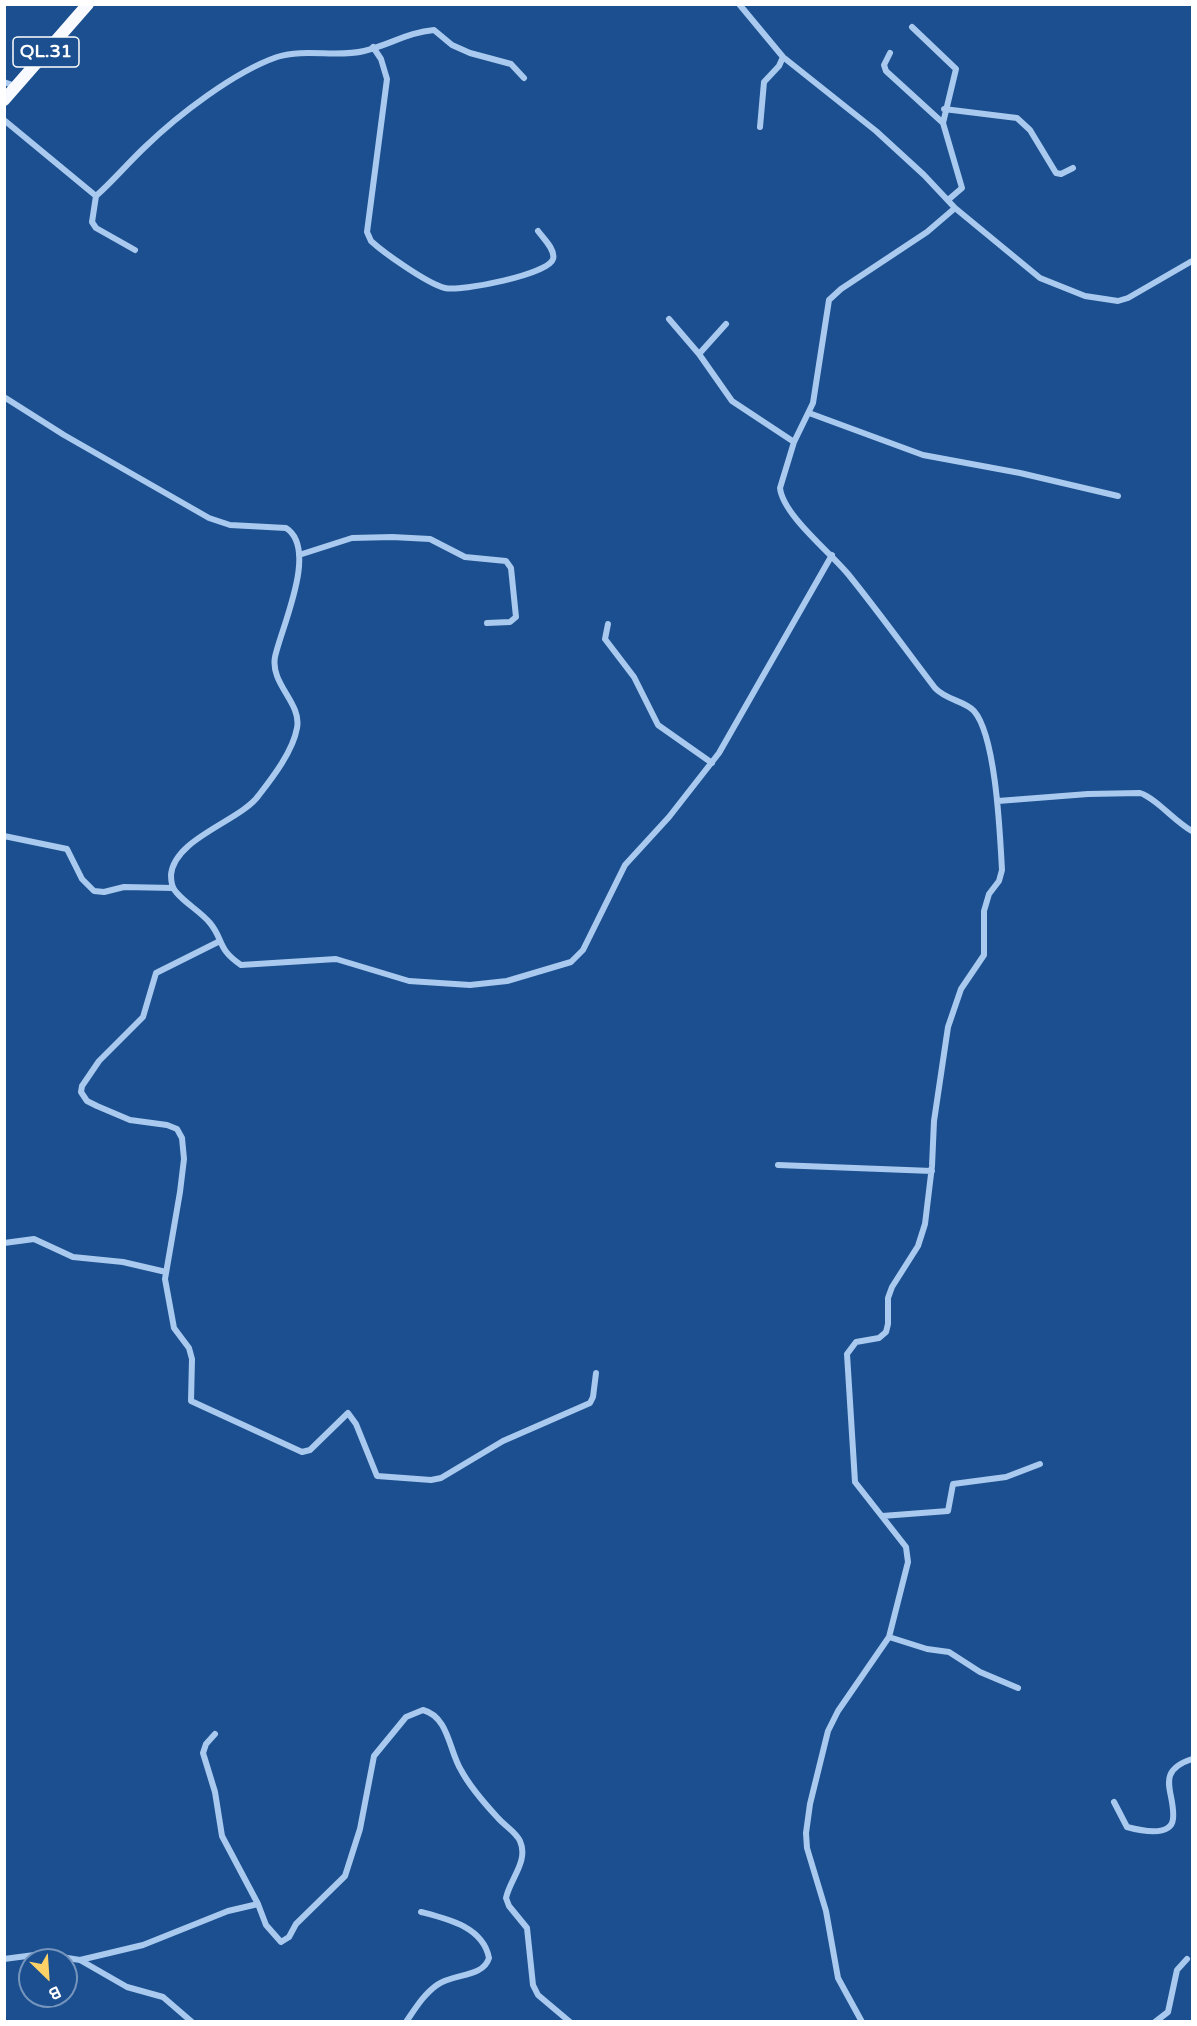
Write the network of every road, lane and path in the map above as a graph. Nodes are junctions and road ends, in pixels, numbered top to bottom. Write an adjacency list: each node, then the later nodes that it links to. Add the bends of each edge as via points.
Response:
1 (88, 4): 8 (highway, QL.31)
2 (739, 4): 6 (street)
3 (912, 27): 10 (street, via 956,69)
4 (373, 47): 7 (street, via 434,30 470,53 511,64); 15 (street, via 362,52 296,52 252,68 209,95 147,145); 18 (street, via 387,79 367,232 371,241 428,281 453,289 530,274 546,267 554,253)
5 (890, 53): 12 (street, via 884,64 886,71)
6 (783, 57): 13 (street, via 764,82); 16 (street, via 876,132)
7 (524, 78)
8 (10, 84): 9 (highway, QL.31)
9 (4, 100)
10 (944, 109): 12 (street); 14 (street, via 1017,118 1030,130 1056,173)
11 (4, 120): 15 (street)
12 (943, 123): 16 (street, via 962,188)
13 (760, 127)
14 (1073, 168)
15 (96, 196): 19 (street, via 92,222 96,228)
16 (948, 200): 17 (street)
17 (954, 208): 20 (street, via 1040,278 1085,296 1118,301); 25 (street, via 927,232 829,300)
18 (538, 231)
19 (135, 250)
20 (1191, 265)
21 (669, 319): 23 (street)
22 (726, 324): 23 (street)
23 (699, 354): 26 (street, via 732,401)
24 (4, 397): 28 (street, via 209,518 230,525 286,528)
25 (809, 413): 26 (street); 27 (street, via 923,455)
26 (794, 442): 29 (street, via 781,482 781,495)
27 (1118, 496)
28 (299, 555): 30 (street, via 352,538 392,537 430,539 465,557 506,561 511,568 516,617 510,622); 36 (street, via 293,598 274,668 297,719 297,732 258,797 206,831 174,863)
29 (832, 555): 32 (street); 33 (street, via 942,696 970,707 978,717)
30 (487, 623)
31 (608, 624): 32 (street, via 605,639 634,677 658,725)
32 (712, 763): 37 (street, via 625,865 583,950 565,965 507,981 470,985 409,981 336,958 241,965)
33 (998, 801): 34 (street, via 1140,793); 39 (street, via 1002,874 984,911 984,955 961,989 948,1027 934,1120)
34 (1192, 831)
35 (4, 836): 36 (street, via 68,849 82,879 94,891)
36 (173, 888): 37 (street, via 210,923)
37 (218, 942): 41 (street, via 156,973 143,1017 99,1060 82,1086 82,1097 87,1101 129,1120 167,1125 182,1138 184,1159)
38 (778, 1165): 39 (street)
39 (932, 1171): 44 (street, via 925,1224 918,1246 888,1298 886,1332 879,1338 855,1342 847,1354 855,1482)
40 (4, 1243): 41 (street, via 34,1239 73,1257 123,1262)
41 (166, 1272): 42 (street, via 174,1328 192,1359 194,1404 302,1452 310,1450 348,1413 374,1472 381,1478 431,1480 448,1474 503,1441 590,1403)
42 (596, 1373)
43 (1040, 1464): 44 (street, via 1006,1477 953,1484 948,1511)
44 (882, 1516): 45 (street, via 906,1547 908,1562)
45 (889, 1637): 46 (street, via 949,1652 980,1672); 58 (street, via 828,1731 806,1833 838,1978)
46 (1018, 1688)
47 (214, 1734): 50 (street, via 203,1753 222,1836)
48 (1192, 1759): 49 (street, via 1176,1768 1168,1783 1173,1816 1166,1829 1127,1827)
49 (1113, 1802)
50 (258, 1904): 54 (street, via 228,1911 143,1946); 57 (street, via 266,1925 283,1941 345,1876 360,1829 374,1756 406,1717 423,1710 430,1712 444,1729 462,1773 521,1842 522,1857 506,1898 528,1928 533,1985 538,1995)
51 (421, 1912): 56 (street, via 450,1919 481,1938 489,1958 480,1971 435,1986)
52 (4, 1959): 54 (street, via 42,1954)
53 (1187, 1959): 59 (street, via 1177,1970 1168,2012)
54 (80, 1960): 55 (street, via 126,1987 163,1997)
55 (192, 2022)
56 (406, 2022)
57 (570, 2022)
58 (862, 2022)
59 (1155, 2022)

